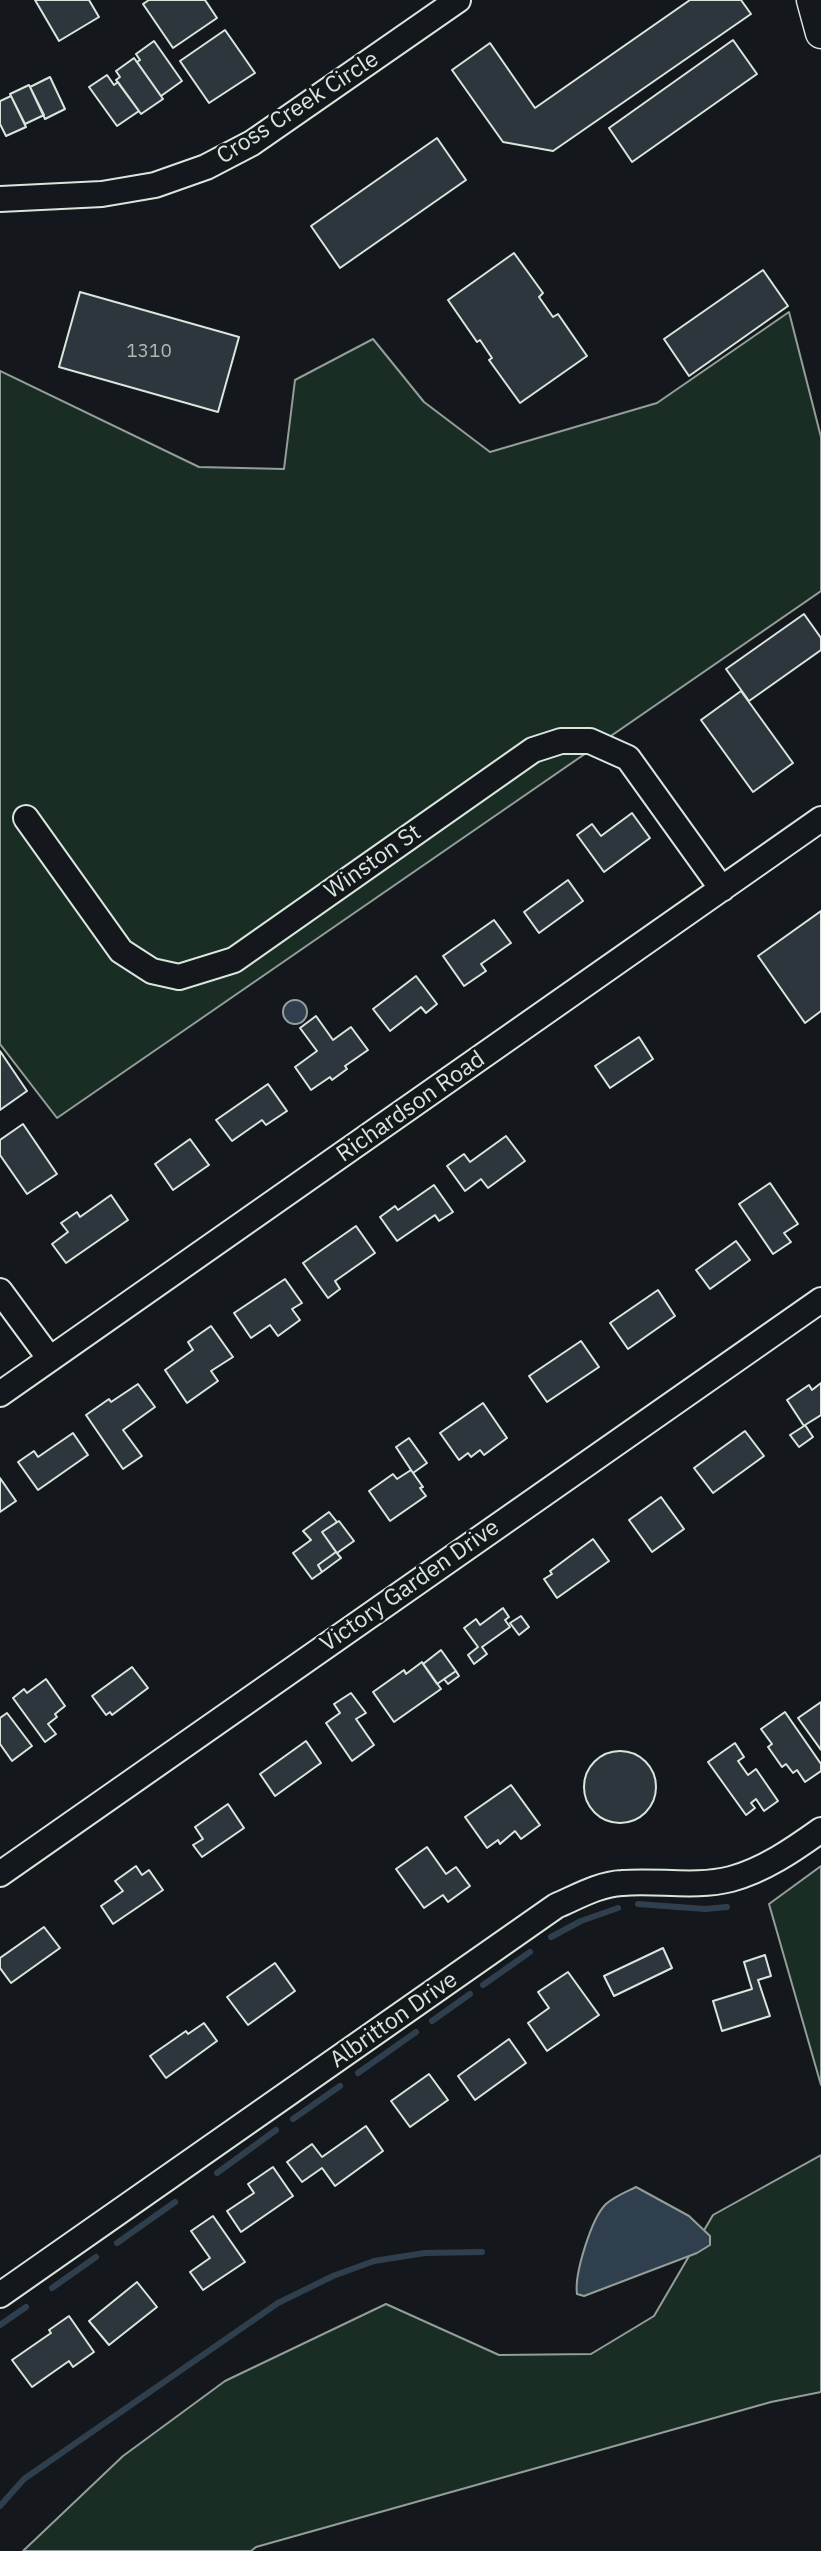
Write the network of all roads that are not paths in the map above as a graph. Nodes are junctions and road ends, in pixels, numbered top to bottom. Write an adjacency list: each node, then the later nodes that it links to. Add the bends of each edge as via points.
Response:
1 (458, 0): 4 (street, Cross Creek Circle, via 252,143 206,167 155,185 102,194)
2 (812, 0): 3 (main road)
3 (821, 33)
4 (0, 199)
5 (26, 818): 7 (street, Winston St, via 121,951 152,971 179,977 234,960 533,750 561,741 590,741 628,758)
6 (821, 819): 7 (street, Richardson Road)
7 (722, 889): 10 (street, Richardson Road)
8 (0, 1291): 10 (street)
9 (821, 1300): 13 (street, Victory Garden Drive)
10 (50, 1359): 11 (street, Richardson Road)
11 (0, 1394)
12 (821, 1830): 14 (street, Albritton Drive, via 759,1869 730,1879 701,1884 620,1883 556,1906)
13 (0, 1874)
14 (0, 2295)

